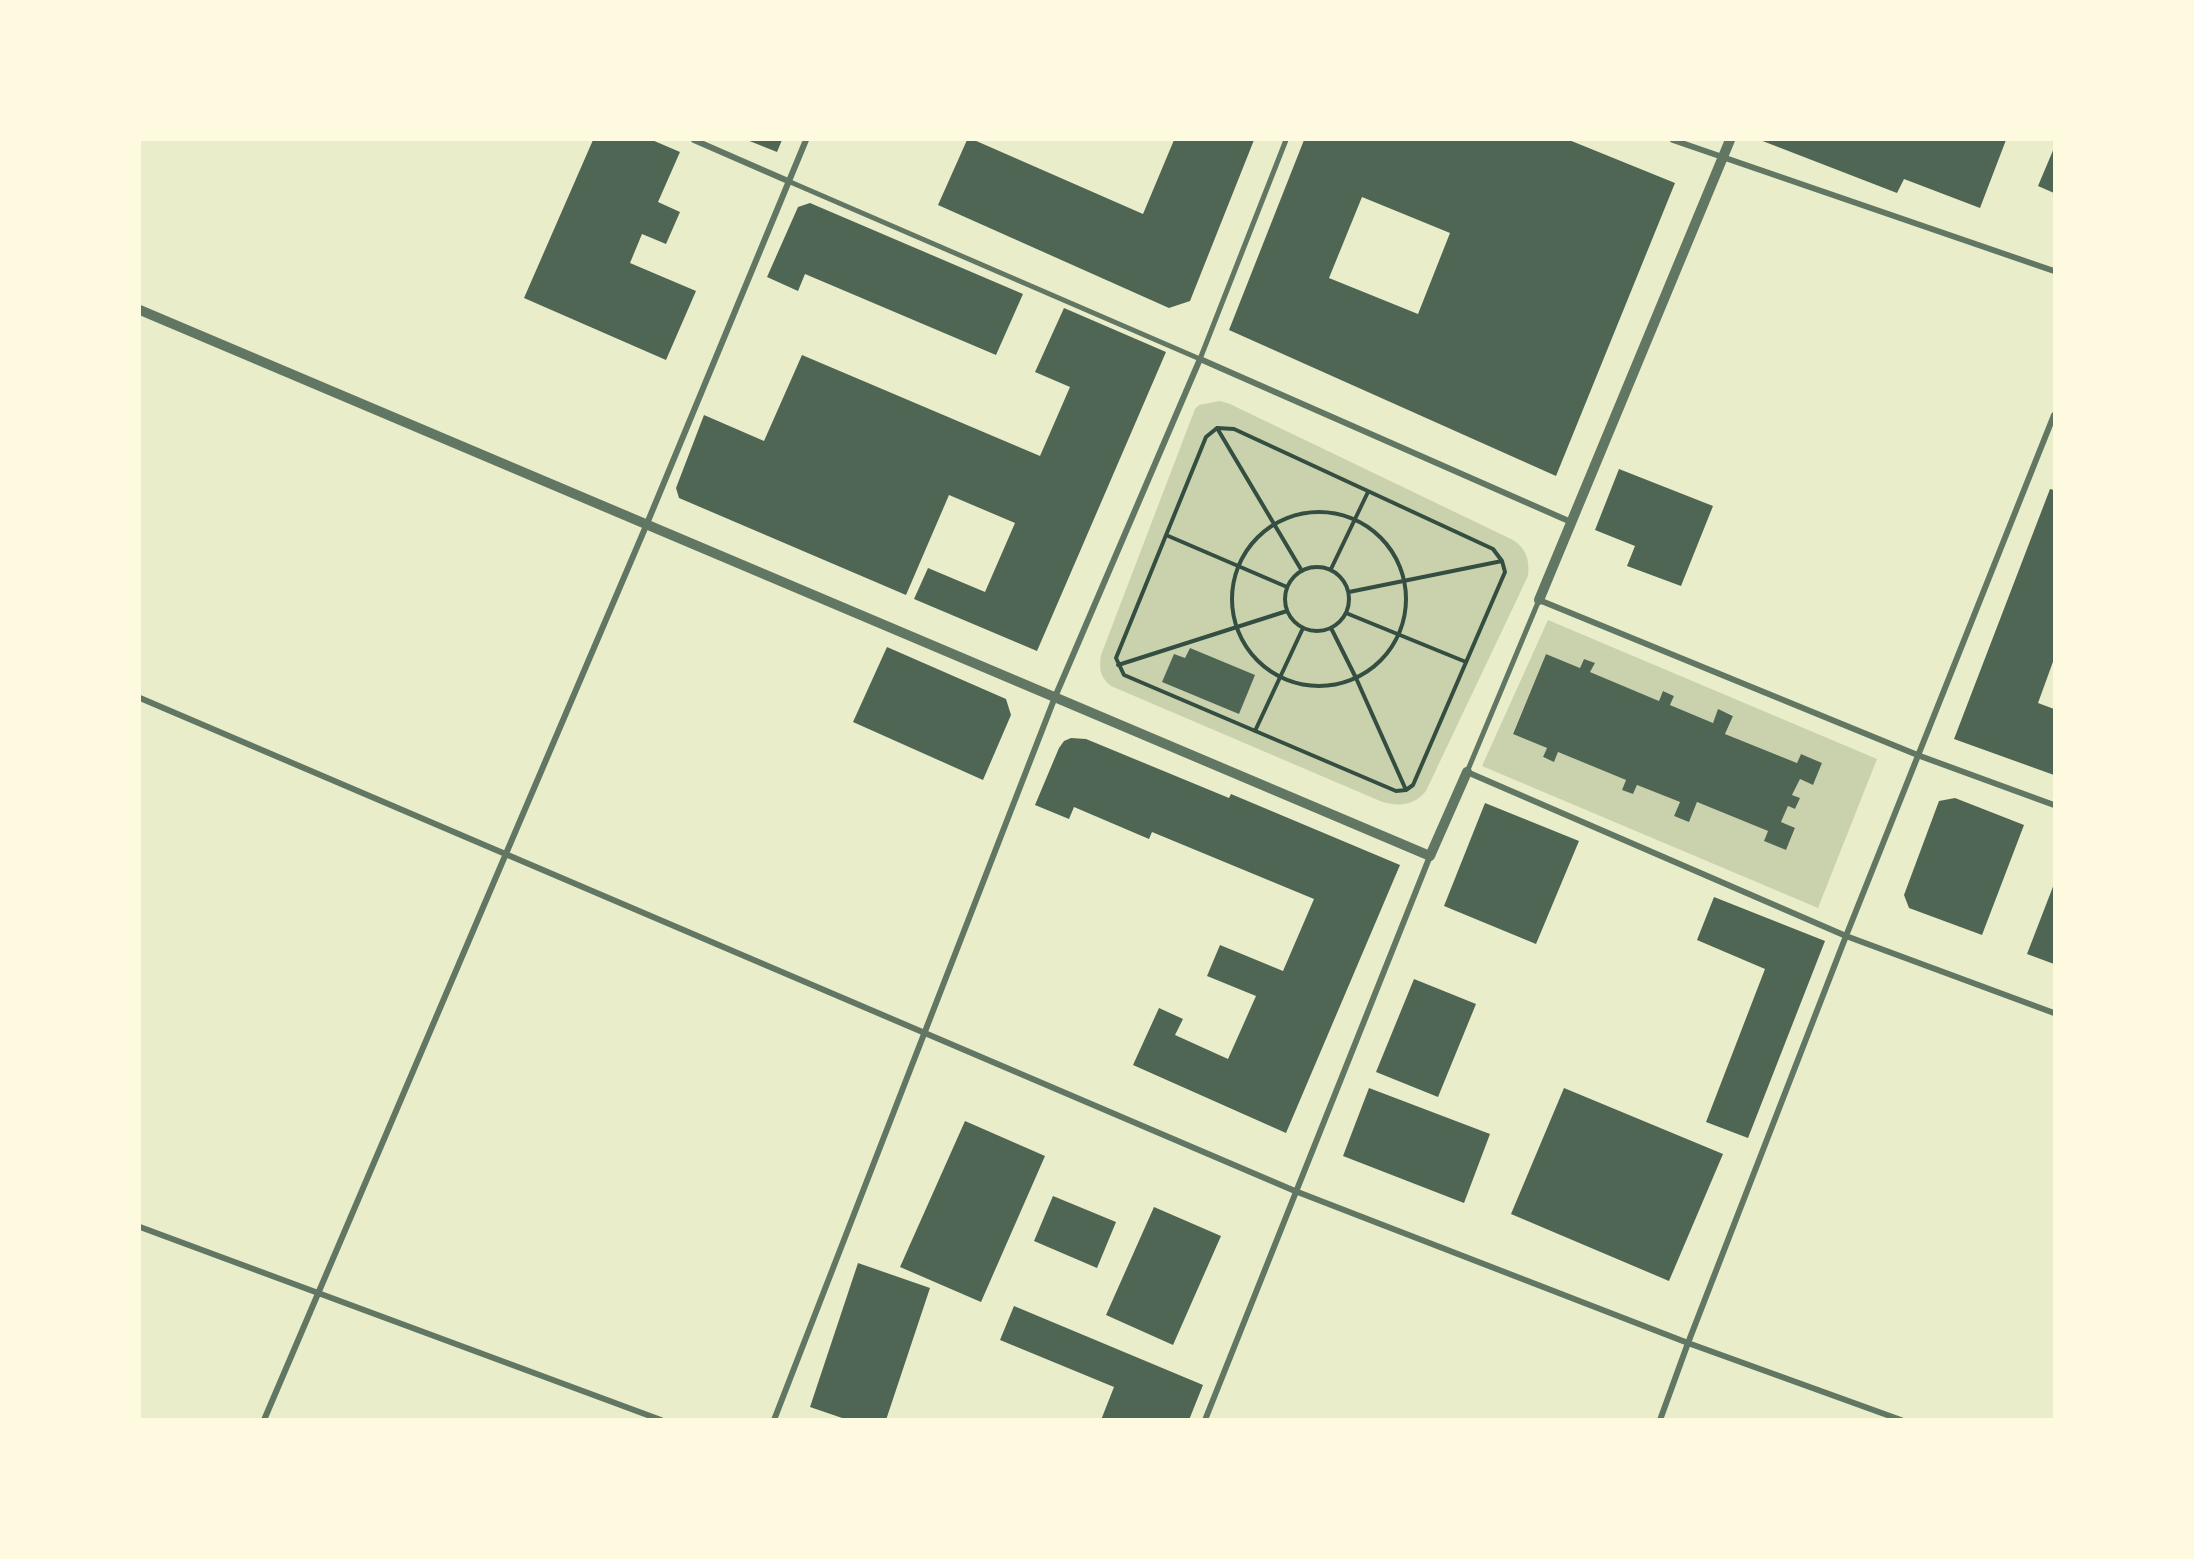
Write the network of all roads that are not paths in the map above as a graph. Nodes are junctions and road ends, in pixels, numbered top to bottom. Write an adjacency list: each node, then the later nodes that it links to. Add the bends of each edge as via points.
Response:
1 (694, 140): 7 (street)
2 (806, 140): 7 (street)
3 (1286, 140): 10 (street)
4 (1673, 140): 6 (street)
5 (1730, 140): 6 (street)
6 (1723, 156): 8 (street); 12 (street)
7 (788, 181): 10 (street); 13 (street)
8 (2055, 271)
9 (140, 310): 13 (street)
10 (1200, 359): 12 (street); 15 (street)
11 (2055, 415): 17 (street)
12 (1571, 522): 14 (street)
13 (646, 526): 15 (street); 20 (street)
14 (1539, 600): 17 (street); 18 (street)
15 (1055, 697): 21 (street); 24 (street)
16 (140, 698): 20 (street)
17 (1920, 756): 19 (street); 22 (street)
18 (1467, 772): 21 (street); 22 (street)
19 (2055, 806)
20 (505, 854): 24 (street); 27 (street)
21 (1430, 856): 25 (street)
22 (1846, 936): 23 (street); 28 (street)
23 (2055, 1013)
24 (925, 1033): 25 (street); 31 (street)
25 (1295, 1191): 28 (street); 32 (street)
26 (140, 1227): 27 (street)
27 (316, 1293): 29 (street); 30 (street)
28 (1688, 1343): 33 (street); 34 (street)
29 (264, 1419)
30 (661, 1419)
31 (774, 1419)
32 (1205, 1419)
33 (1660, 1419)
34 (1901, 1419)

